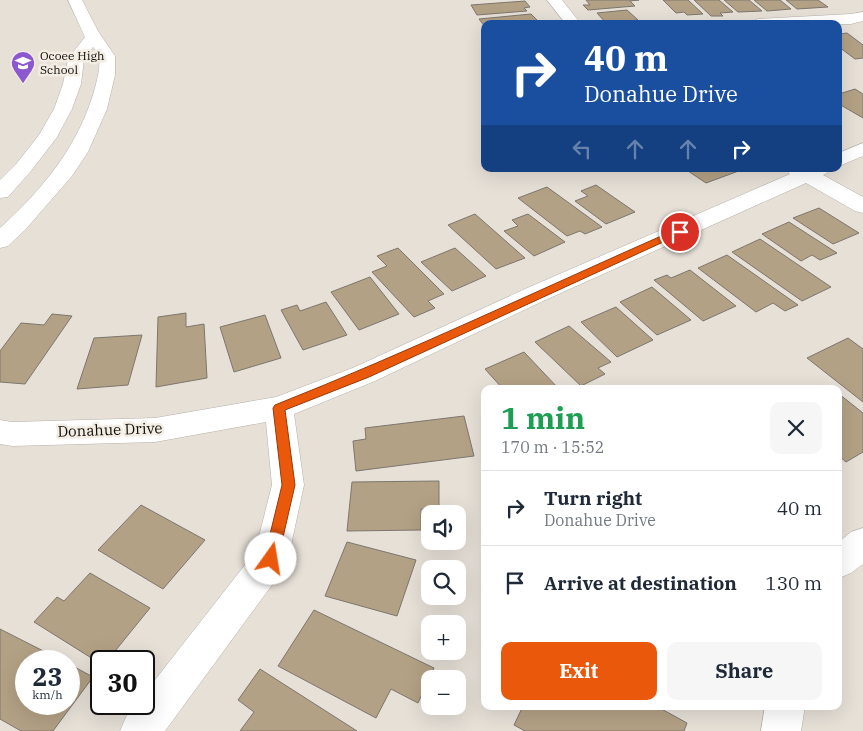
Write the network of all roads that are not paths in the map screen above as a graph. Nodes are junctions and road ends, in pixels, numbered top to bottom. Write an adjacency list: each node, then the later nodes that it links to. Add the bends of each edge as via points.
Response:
1 (76, 0): 6 (street)
2 (554, 0): 4 (street)
3 (863, 16): 5 (street)
4 (571, 20)
5 (832, 20)
6 (93, 37): 11 (street, via 76,59 63,109 47,137); 13 (street, via 107,54 107,73 93,124 77,154 52,187)
7 (863, 149): 8 (street)
8 (842, 159)
9 (806, 172): 15 (street, Donahue Drive, via 365,374)
10 (810, 172): 12 (street)
11 (0, 192)
12 (863, 206)
13 (11, 220): 14 (street)
14 (0, 242)
15 (279, 408): 16 (street, Donahue Drive, via 155,430); 20 (street, via 288,485 271,559)
16 (0, 432)
17 (863, 543): 18 (street)
18 (842, 560)
19 (784, 710): 21 (street)
20 (140, 731)
21 (781, 731)

